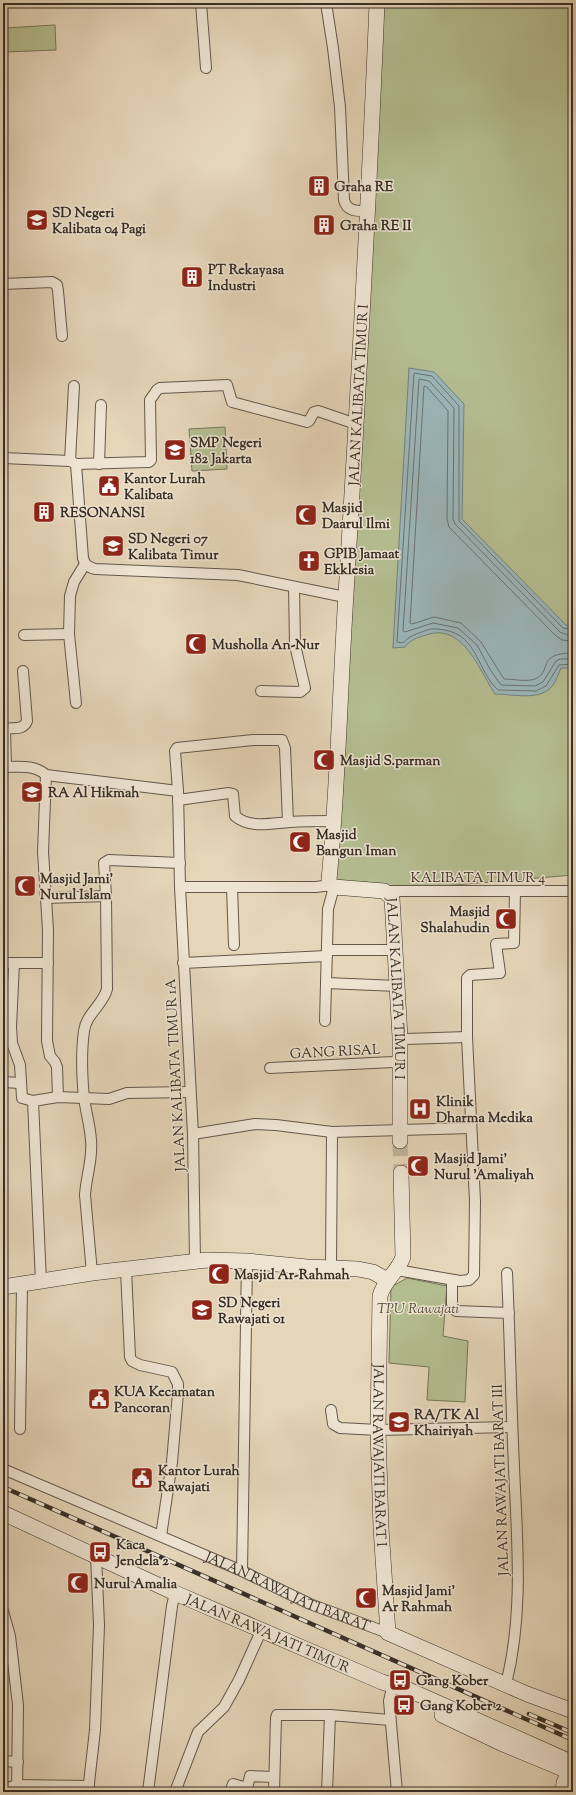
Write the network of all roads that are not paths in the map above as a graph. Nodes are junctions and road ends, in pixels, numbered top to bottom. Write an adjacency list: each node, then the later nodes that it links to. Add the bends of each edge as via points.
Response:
1 (201, 3): 4 (street)
2 (326, 3): 5 (street, via 340,107 344,200 350,210)
3 (377, 3): 5 (street, JALAN KALIBATA TIMUR I)
4 (206, 68)
5 (368, 212): 10 (street, JALAN KALIBATA TIMUR I)
6 (3, 284): 7 (street, via 52,282 56,285)
7 (62, 336)
8 (74, 386): 12 (street)
9 (101, 405): 13 (street)
10 (356, 424): 13 (street, via 318,411 314,412 307,422 232,402 227,385 160,388 150,400 151,460); 16 (street, JALAN KALIBATA TIMUR I)
11 (3, 458): 12 (street)
12 (73, 462): 13 (street); 14 (street)
13 (99, 464)
14 (85, 564): 15 (street, via 95,569 238,575); 17 (street, via 71,588)
15 (294, 587): 16 (street); 20 (street, via 295,645 305,688 300,692)
16 (345, 597): 25 (street, JALAN KALIBATA TIMUR I)
17 (70, 634): 18 (street); 21 (street)
18 (24, 635)
19 (23, 671): 22 (street, via 27,721 21,728 5,729)
20 (260, 691)
21 (76, 703)
22 (4, 767): 23 (street, via 35,767)
23 (46, 775): 24 (street); 35 (street, via 43,852)
24 (178, 795): 26 (street, via 229,793 233,794 235,816 241,821 260,825); 26 (street, JALAN KALIBATA TIMUR 1A, via 177,748 253,740 282,740 285,748); 27 (street, JALAN KALIBATA TIMUR 1A)
25 (335, 821): 26 (street); 28 (street, JALAN KALIBATA TIMUR I, via 329,880)
26 (288, 822)
27 (180, 863): 29 (street, JALAN KALIBATA TIMUR 1A); 34 (street, via 106,860)
28 (333, 886): 30 (street); 31 (street, JALAN KALIBATA TIMUR I); 38 (street, via 328,909)
29 (180, 887): 30 (street); 42 (street, JALAN KALIBATA TIMUR 1A)
30 (232, 888): 36 (street)
31 (384, 891): 32 (street, KALIBATA TIMUR 4); 37 (street, JALAN KALIBATA TIMUR I, via 392,898)
32 (515, 891): 33 (street, KALIBATA TIMUR 4); 47 (street, via 514,943 496,944 500,973 470,975 467,978)
33 (573, 891)
34 (106, 896): 35 (street); 54 (street, via 107,989 84,1030)
35 (46, 898): 40 (street)
36 (234, 944)
37 (396, 950): 38 (street); 44 (street, JALAN KALIBATA TIMUR I)
38 (327, 953): 42 (street); 43 (street)
39 (3, 963): 41 (street)
40 (48, 963): 41 (street); 53 (street, via 47,1042 50,1056 57,1067)
41 (14, 964): 51 (street, via 11,1027 12,1044 20,1065)
42 (184, 964): 52 (street, JALAN KALIBATA TIMUR 1A)
43 (326, 983): 44 (street); 45 (street)
44 (398, 986): 46 (street, JALAN KALIBATA TIMUR I)
45 (325, 1021)
46 (400, 1037): 47 (street); 48 (street, JALAN KALIBATA TIMUR I)
47 (467, 1037): 56 (street)
48 (400, 1059): 49 (street, GANG RISAL, via 393,1062); 59 (street, JALAN KALIBATA TIMUR I)
49 (270, 1068)
50 (3, 1082): 51 (street)
51 (20, 1083): 55 (street, via 22,1098)
52 (190, 1092): 54 (street, via 127,1093 109,1098); 58 (street, JALAN KALIBATA TIMUR 1A)
53 (58, 1097): 54 (street); 55 (street)
54 (84, 1098): 65 (street, via 92,1141 89,1174 85,1182)
55 (33, 1100): 69 (street)
56 (470, 1128): 59 (street); 68 (street, via 474,1201 474,1275 469,1280)
57 (332, 1132): 58 (street, via 255,1124); 59 (street, via 397,1131); 63 (street)
58 (193, 1134): 61 (street, JALAN KALIBATA TIMUR 1A)
59 (400, 1135)
60 (401, 1172): 67 (street, via 404,1250 403,1257)
61 (195, 1261): 62 (street); 64 (street)
62 (247, 1262): 63 (street, via 307,1268); 81 (street)
63 (331, 1267): 67 (street)
64 (126, 1270): 65 (street); 79 (street, via 130,1357 140,1365 172,1372 178,1384 172,1462)
65 (92, 1274): 69 (street)
66 (507, 1274): 72 (street, JALAN RAWAJATI BARAT III)
67 (392, 1275): 68 (street); 76 (street, JALAN RAWAJATI BARAT I, via 380,1296)
68 (452, 1280): 72 (street, via 452,1304 456,1311)
69 (41, 1282): 70 (street)
70 (22, 1284): 71 (street); 75 (street)
71 (3, 1287)
72 (509, 1313): 74 (street, JALAN RAWAJATI BARAT III)
73 (331, 1410): 76 (street, via 332,1422 336,1428)
74 (512, 1427): 76 (street); 86 (street, JALAN RAWAJATI BARAT III, via 518,1572 515,1637)
75 (20, 1429)
76 (378, 1430): 85 (street, JALAN RAWAJATI BARAT I, via 380,1528)
77 (3, 1468): 79 (street, JALAN RAWA JATI BARAT)
78 (3, 1513): 80 (street, JALAN RAWA JATI TIMUR)
79 (161, 1536): 81 (street, JALAN RAWA JATI BARAT)
80 (96, 1556): 82 (street, JALAN RAWA JATI TIMUR); 96 (street, via 99,1632 95,1730)
81 (242, 1571): 85 (street, JALAN RAWA JATI BARAT, via 310,1604)
82 (173, 1599): 84 (street, JALAN RAWA JATI TIMUR); 98 (street)
83 (3, 1610): 92 (street, via 16,1676)
84 (262, 1629): 87 (street, JALAN RAWA JATI TIMUR); 99 (street, via 224,1708 198,1732)
85 (388, 1633): 86 (street, JALAN RAWA JATI BARAT)
86 (506, 1684): 88 (street, JALAN RAWA JATI BARAT)
87 (388, 1685): 90 (street); 93 (street, JALAN RAWA JATI TIMUR, via 503,1744)
88 (573, 1711)
89 (330, 1716): 90 (street); 94 (street, via 277,1715); 102 (street)
90 (390, 1720): 103 (street)
91 (3, 1761): 92 (street)
92 (18, 1762): 95 (street)
93 (572, 1768): 104 (street, via 564,1782)
94 (274, 1777): 100 (street, via 250,1776 247,1788 233,1784); 101 (street)
95 (17, 1789): 96 (street); 97 (street, via 8,1788)
96 (89, 1789)
97 (4, 1792)
98 (148, 1792)
99 (175, 1792)
100 (230, 1792)
101 (274, 1792)
102 (327, 1792)
103 (397, 1792)
104 (563, 1792)

